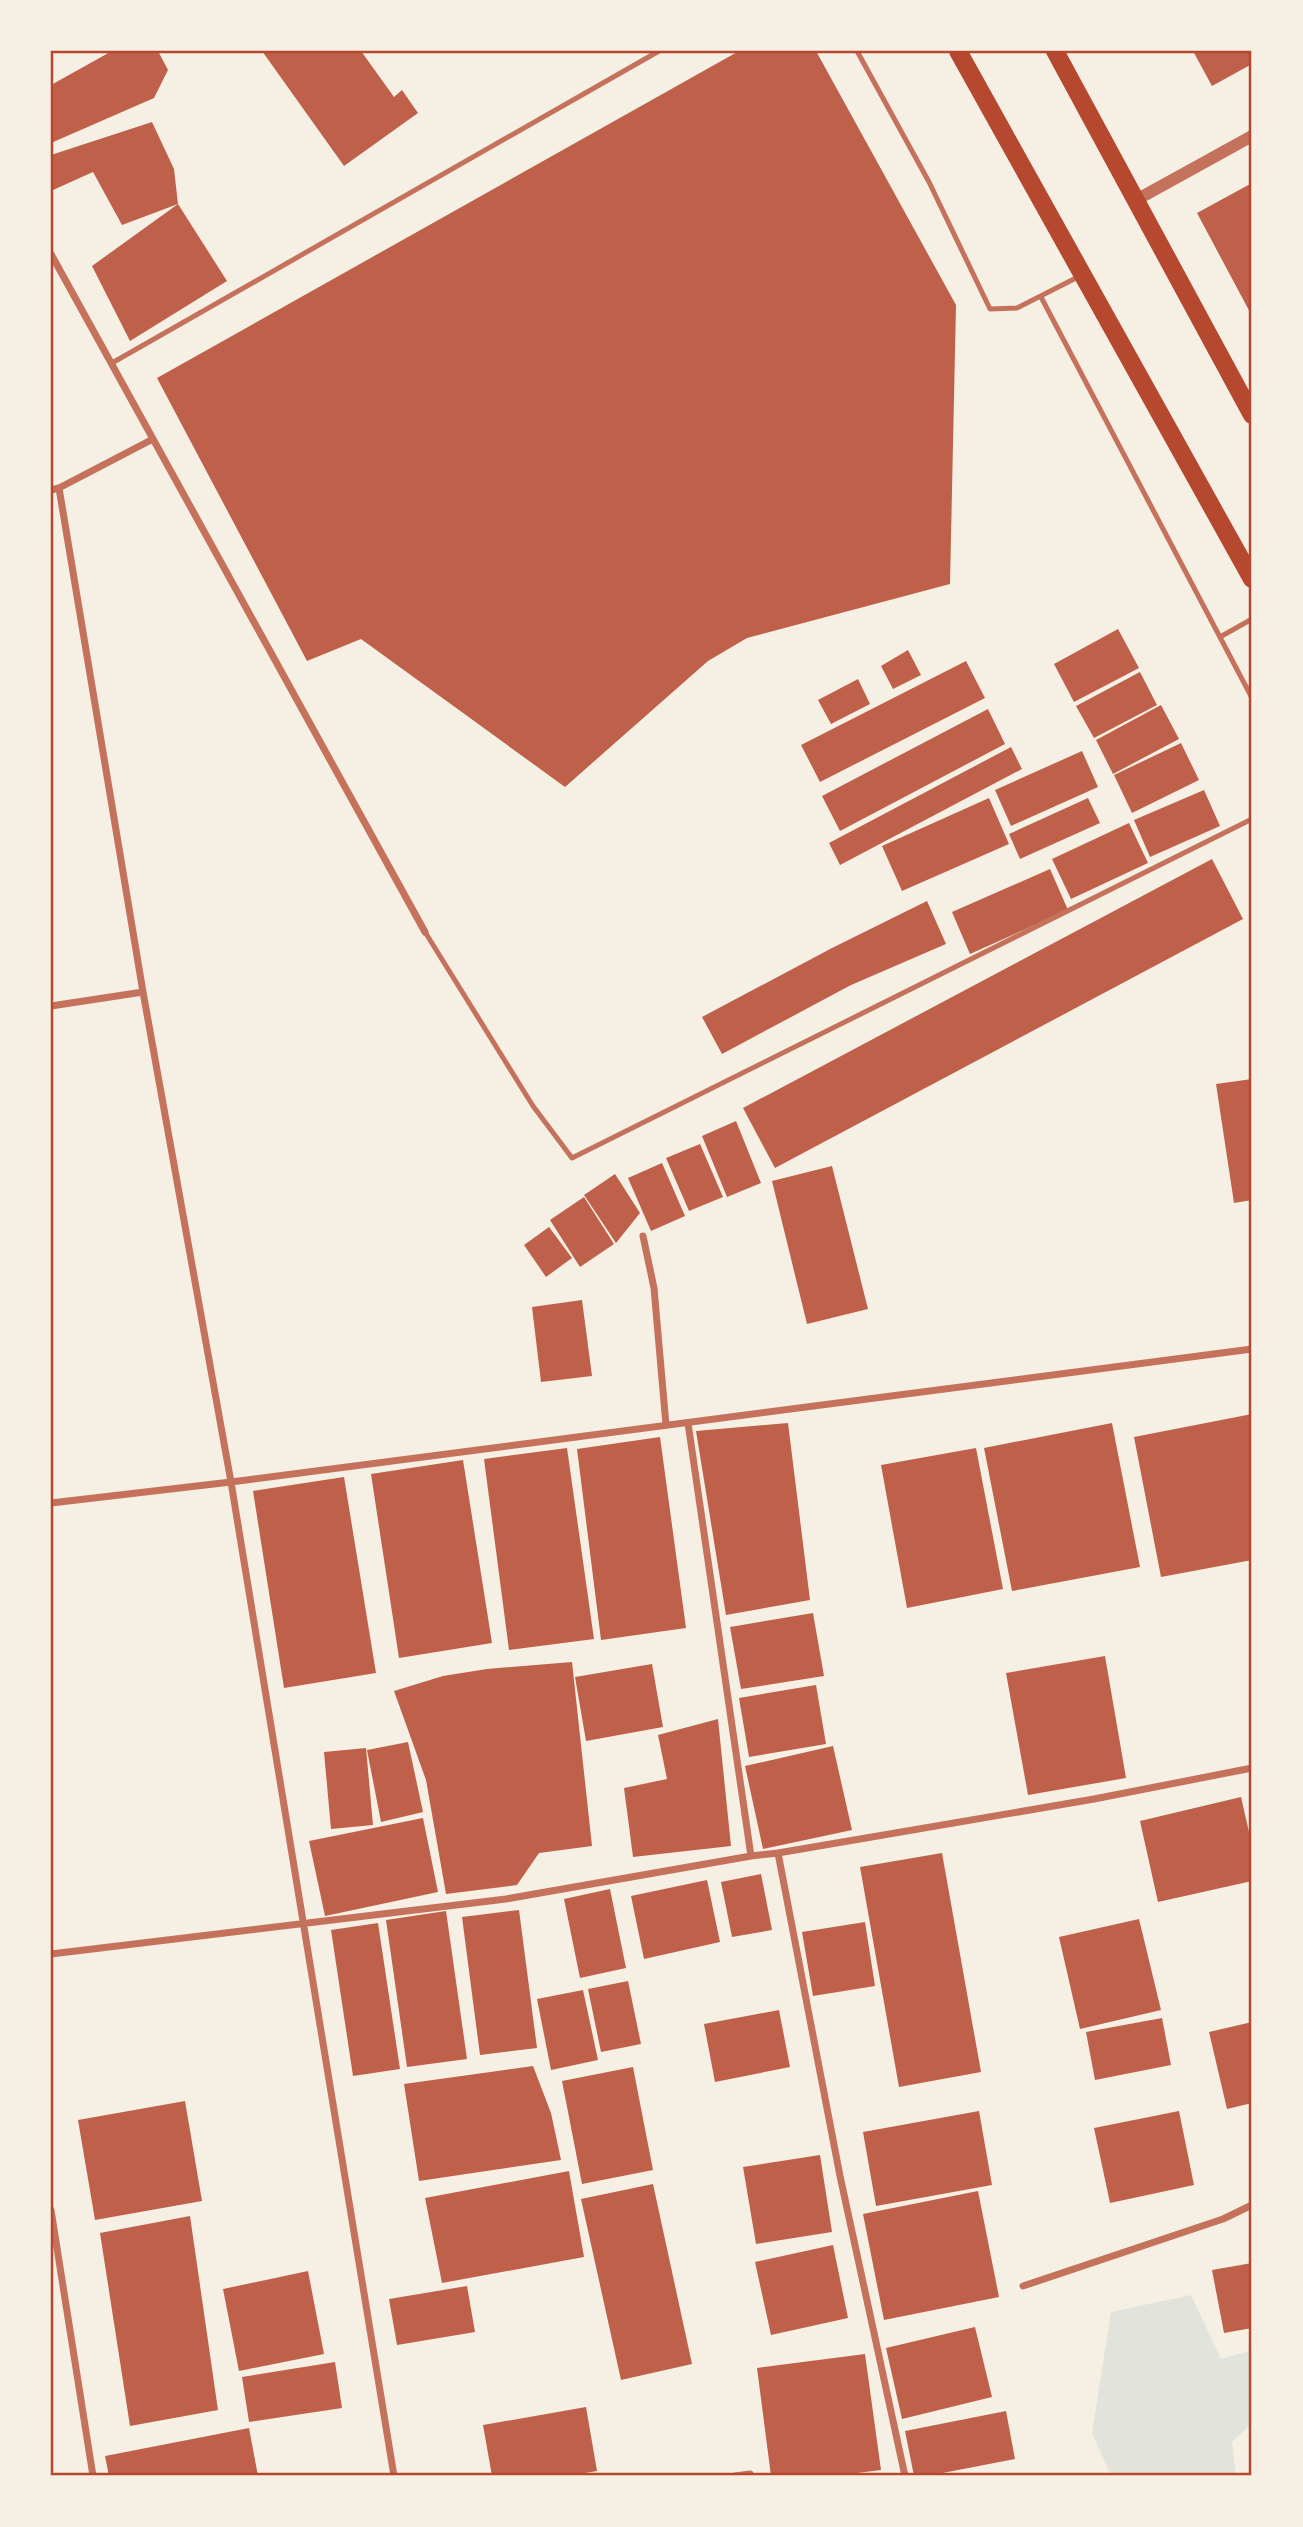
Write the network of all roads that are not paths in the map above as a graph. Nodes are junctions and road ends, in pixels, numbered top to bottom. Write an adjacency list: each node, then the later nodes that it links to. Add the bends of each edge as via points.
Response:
1 (659, 51): 10 (lane)
2 (858, 51): 9 (lane, via 929,182 990,309 1017,308)
3 (958, 51): 8 (main road)
4 (1055, 51): 6 (main road)
5 (1252, 136): 6 (street)
6 (1136, 200): 11 (main road)
7 (51, 254): 10 (street)
8 (1082, 275): 9 (lane); 14 (main road)
9 (1041, 297): 16 (lane)
10 (112, 363): 12 (street)
11 (1252, 415)
12 (153, 439): 13 (street); 19 (street)
13 (55, 489): 20 (street)
14 (1252, 579)
15 (1252, 619): 16 (lane)
16 (1220, 637): 17 (lane)
17 (1252, 698)
18 (1252, 818): 19 (lane, via 572,1158 533,1106)
19 (425, 932)
20 (143, 992): 21 (street); 26 (street)
21 (51, 1006)
22 (643, 1236): 25 (street, via 654,1288)
23 (1252, 1349): 24 (street)
24 (688, 1423): 25 (street); 30 (street)
25 (666, 1425): 26 (street)
26 (231, 1482): 27 (street); 31 (street)
27 (51, 1503)
28 (1252, 1768): 29 (street)
29 (778, 1853): 30 (street); 40 (street, via 840,2176)
30 (751, 1856): 31 (street, via 506,1899)
31 (303, 1925): 32 (street); 38 (street)
32 (51, 1954)
33 (1252, 2205): 35 (street, via 1223,2219)
34 (51, 2212): 37 (street)
35 (1023, 2286)
36 (750, 2474): 39 (street)
37 (93, 2476)
38 (394, 2476)
39 (735, 2476)
40 (905, 2476)

